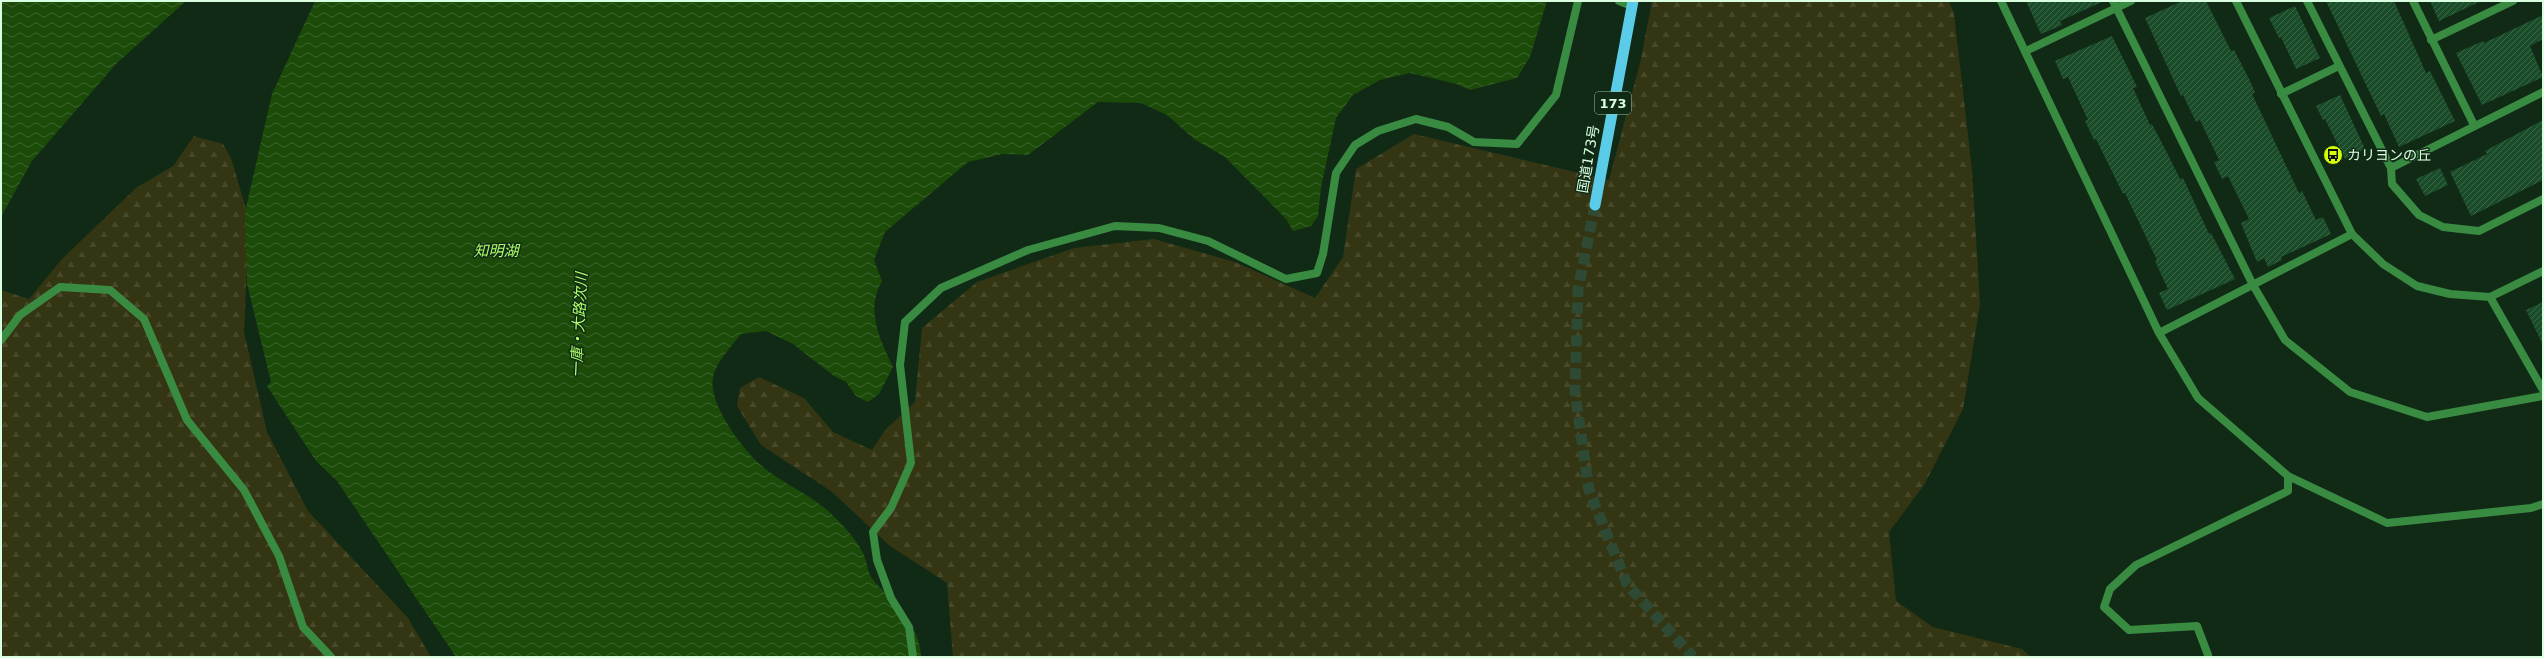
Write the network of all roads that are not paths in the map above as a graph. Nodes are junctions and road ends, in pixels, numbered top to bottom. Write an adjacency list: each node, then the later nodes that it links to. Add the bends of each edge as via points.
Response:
1 (1578, 1): 32 (street, via 1556,95 1518,144 1474,142 1448,128 1416,119 1378,131 1355,145 1336,173 1324,254 1317,273 1286,279 1208,242 1159,228 1115,226 1028,250 941,288 905,322 900,365 911,463 891,508 873,532 877,560 891,598 909,627)
2 (1619, 1): 9 (street)
3 (2001, 1): 12 (street)
4 (2132, 1): 10 (street)
5 (2236, 1): 15 (street)
6 (2307, 1): 13 (street)
7 (2413, 1): 11 (street)
8 (2513, 1): 11 (street)
9 (1632, 3): 19 (highway, 国道173号 / 173)
10 (2115, 4): 12 (street); 22 (street)
11 (2432, 40): 16 (street)
12 (2026, 51): 24 (street)
13 (2339, 66): 15 (street); 17 (street)
14 (2543, 92): 16 (street)
15 (2282, 94): 20 (street)
16 (2474, 125): 17 (street)
17 (2391, 168): 18 (street, via 2392,184 2414,209 2443,227 2479,231)
18 (2543, 199)
19 (1595, 205)
20 (2352, 234): 22 (street); 23 (street, via 2383,264 2417,286 2450,294)
21 (2543, 271): 23 (street)
22 (2253, 285): 24 (street); 27 (street, via 2285,340 2350,392 2426,417)
23 (2490, 297): 26 (street)
24 (2159, 333): 28 (street, via 2198,398)
25 (1, 340): 31 (street, via 20,315 60,287 110,290 144,319 187,420 244,490 279,556 302,627)
26 (2543, 390)
27 (2543, 396)
28 (2288, 476): 29 (street, via 2387,523 2531,508); 30 (street, via 2288,491 2136,565 2110,589 2104,607 2129,630 2197,626)
29 (2543, 504)
30 (2208, 655)
31 (331, 657)
32 (914, 657)

